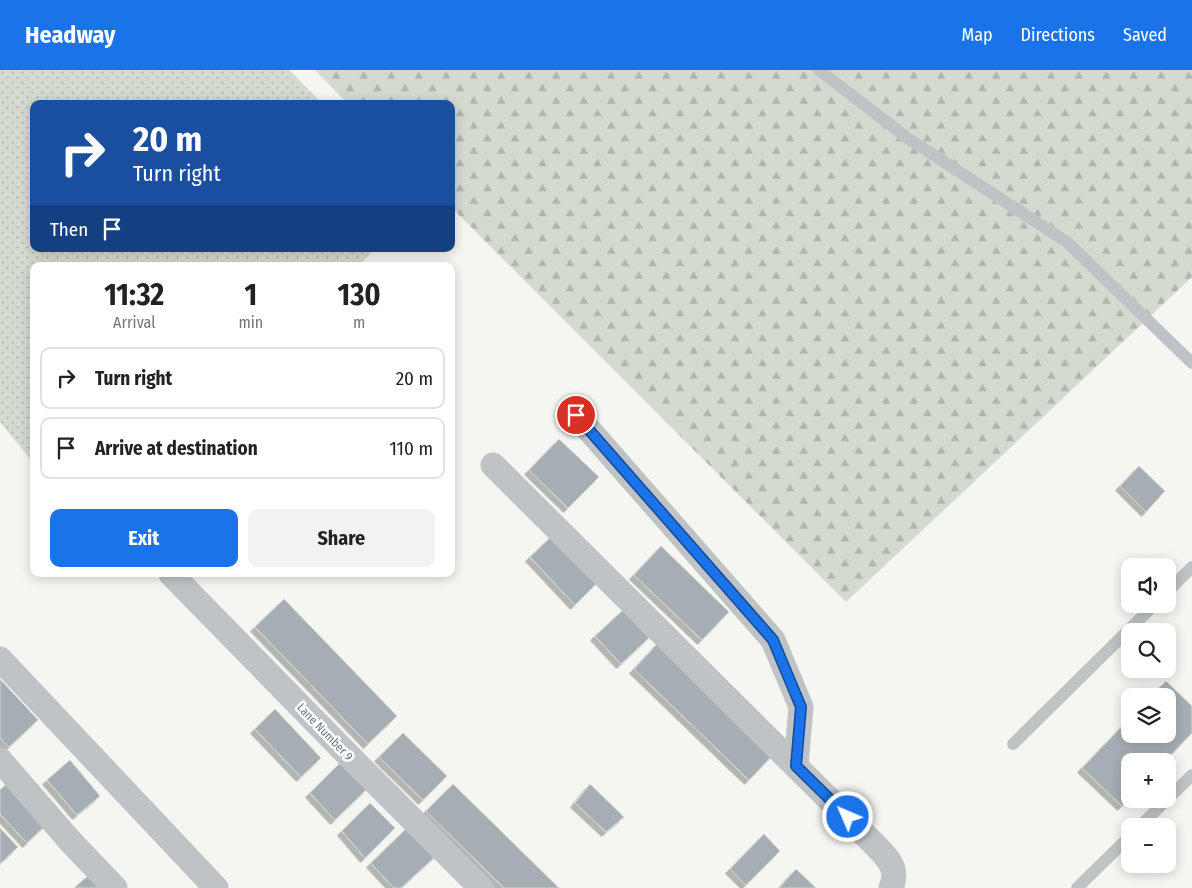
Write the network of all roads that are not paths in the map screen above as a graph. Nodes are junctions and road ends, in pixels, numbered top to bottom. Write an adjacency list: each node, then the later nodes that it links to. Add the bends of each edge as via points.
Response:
1 (819, 70): 2 (lane, via 906,137 1067,242)
2 (1192, 363)
3 (576, 415): 12 (street, via 773,640 801,707)
4 (493, 465): 12 (street)
5 (1192, 567): 7 (lane)
6 (174, 577): 18 (street, Lane Number 9)
7 (1176, 583)
8 (1146, 613): 10 (lane)
9 (0, 659): 17 (street)
10 (1013, 744)
11 (0, 760): 16 (street)
12 (796, 766): 19 (street, via 890,861 895,880)
13 (1192, 775): 14 (lane)
14 (1148, 818)
15 (1121, 845): 20 (lane)
16 (115, 888)
17 (216, 888)
18 (481, 888)
19 (891, 888)
20 (1077, 888)

